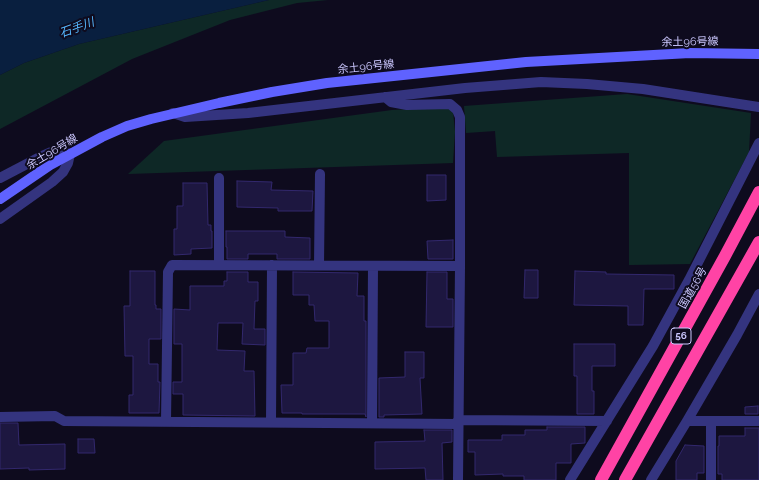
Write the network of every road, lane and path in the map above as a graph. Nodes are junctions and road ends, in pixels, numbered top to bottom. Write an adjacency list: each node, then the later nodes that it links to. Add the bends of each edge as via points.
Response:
1 (759, 54): 4 (street, 余土96号線, via 690,53 478,67 327,83)
2 (385, 97): 3 (street, via 541,82 643,89); 4 (street, via 248,113 185,117); 18 (street, via 391,102 407,105 450,104 457,110 460,117)
3 (759, 107)
4 (173, 113): 6 (street, 余土96号線, via 127,126)
5 (759, 143): 21 (street, via 653,346)
6 (70, 154): 8 (street, via 51,152); 11 (street, 余土96号線); 12 (street, via 63,172)
7 (320, 174): 16 (street)
8 (0, 178)
9 (219, 178): 14 (street)
10 (759, 192): 31 (highway, 国道56号 / 56)
11 (0, 199)
12 (0, 219)
13 (759, 242): 32 (highway, 56)
14 (219, 265): 15 (street); 25 (street, via 172,265 168,272)
15 (272, 265): 16 (street); 26 (street)
16 (319, 265): 17 (street)
17 (373, 266): 18 (street); 28 (street)
18 (460, 266): 27 (street)
19 (759, 294): 22 (street)
20 (0, 417): 25 (street, via 55,416 64,421)
21 (607, 421): 27 (street); 30 (street)
22 (687, 421): 23 (street); 33 (street)
23 (711, 421): 24 (street); 34 (street)
24 (759, 421)
25 (166, 422): 26 (street)
26 (271, 422): 28 (street)
27 (458, 422): 28 (street); 29 (street)
28 (372, 423)
29 (458, 480)
30 (570, 480)
31 (601, 480)
32 (625, 480)
33 (651, 480)
34 (711, 480)

